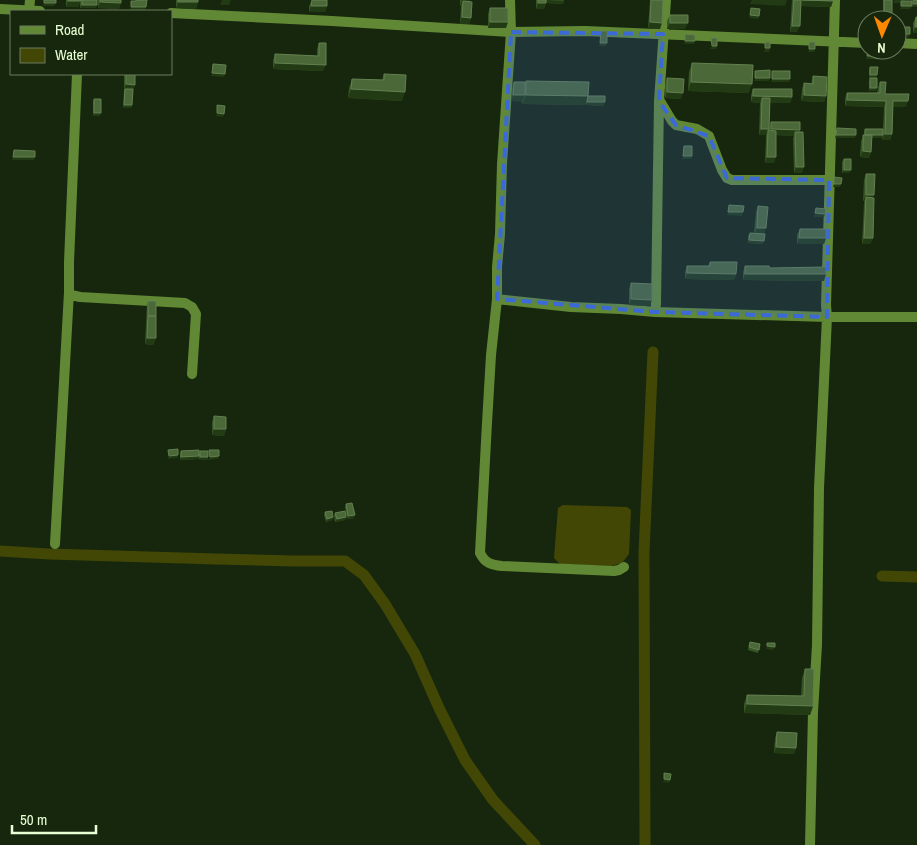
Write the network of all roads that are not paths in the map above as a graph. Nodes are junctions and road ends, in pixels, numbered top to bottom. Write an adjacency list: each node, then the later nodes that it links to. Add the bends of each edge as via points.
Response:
1 (510, 0): 7 (street)
2 (666, 0): 8 (street)
3 (835, 0): 9 (street)
4 (0, 8): 5 (street)
5 (19, 10)
6 (172, 12): 7 (street)
7 (511, 32): 8 (street); 15 (street)
8 (663, 34): 9 (street); 12 (street)
9 (834, 42): 10 (street); 13 (street)
10 (857, 42)
11 (77, 75): 14 (street)
12 (659, 100): 13 (street, via 676,125 697,129 709,136 727,178); 16 (street)
13 (830, 180): 17 (street)
14 (69, 292): 19 (street, via 80,297 185,303 192,307 196,314); 20 (street)
15 (497, 299): 16 (street); 21 (street, via 480,553 491,565 614,571)
16 (655, 312): 17 (street)
17 (827, 316): 18 (street); 22 (street)
18 (917, 317)
19 (192, 374)
20 (55, 544)
21 (624, 567)
22 (810, 845)

